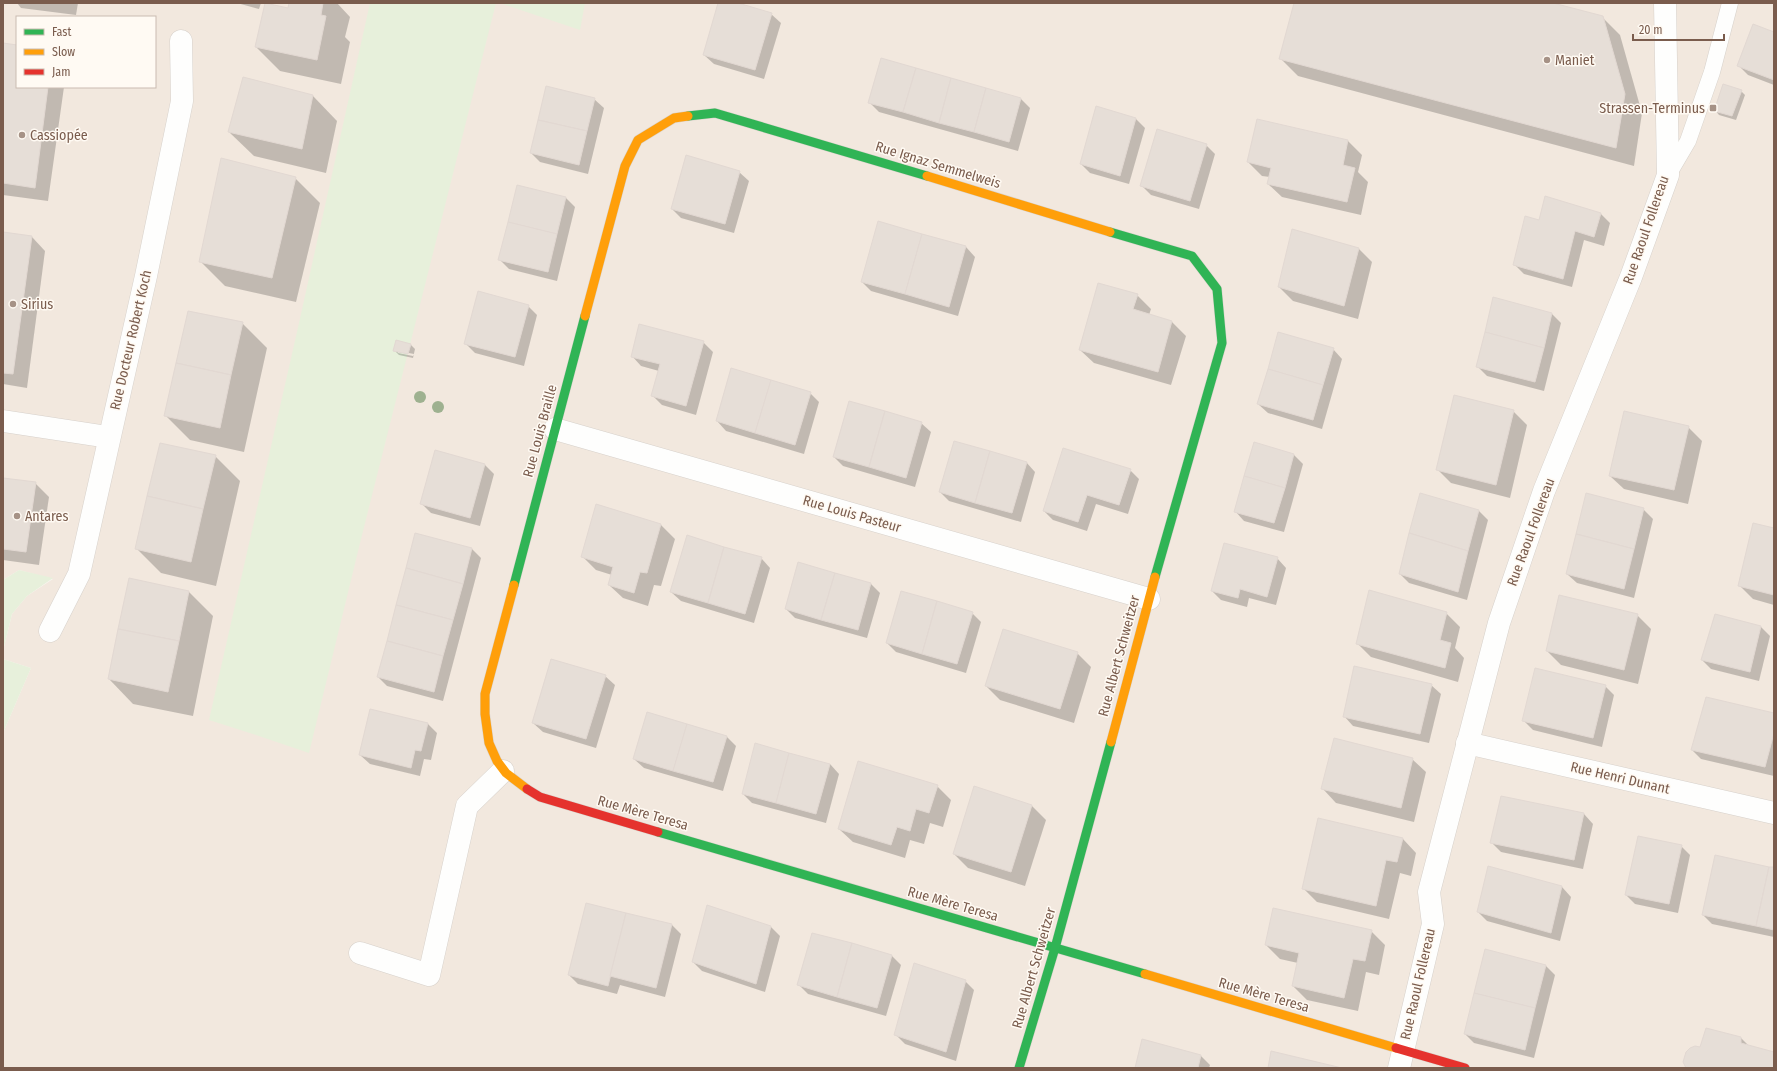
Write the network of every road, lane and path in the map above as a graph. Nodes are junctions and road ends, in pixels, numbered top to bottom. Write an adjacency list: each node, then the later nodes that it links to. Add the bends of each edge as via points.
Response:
1 (1665, 3): 5 (street, Rue Raoul Follereau)
2 (1730, 3): 5 (lane, via 1712,72 1690,134)
3 (181, 41): 9 (street, Rue Docteur Robert Koch, via 182,101 146,276)
4 (674, 118): 6 (street, Rue Ignaz Semmelweis, via 715,113); 8 (street, Rue Louis Braille, via 638,140 626,166)
5 (1668, 175): 12 (street, Rue Raoul Follereau, via 1544,491 1499,623)
6 (1192, 256): 10 (street, Rue Albert Schweitzer, via 1217,289 1222,343)
7 (3, 421): 9 (street)
8 (555, 429): 10 (street, Rue Louis Pasteur); 13 (street, Rue Louis Braille, via 485,694 484,724 488,744)
9 (108, 437): 11 (street, Rue Docteur Robert Koch, via 79,574)
10 (1149, 599): 15 (street, Rue Albert Schweitzer)
11 (50, 631)
12 (1467, 743): 14 (street, Rue Henri Dunant); 17 (street, Rue Raoul Follereau, via 1429,892 1432,924)
13 (503, 771): 15 (street, Rue Mère Teresa, via 540,797); 16 (street, via 467,806 429,975)
14 (1774, 812)
15 (1055, 948): 17 (street, Rue Mère Teresa); 18 (street, Rue Albert Schweitzer)
16 (360, 953)
17 (1401, 1059): 19 (street, Rue Mère Teresa)
18 (1018, 1068)
19 (1465, 1068)

